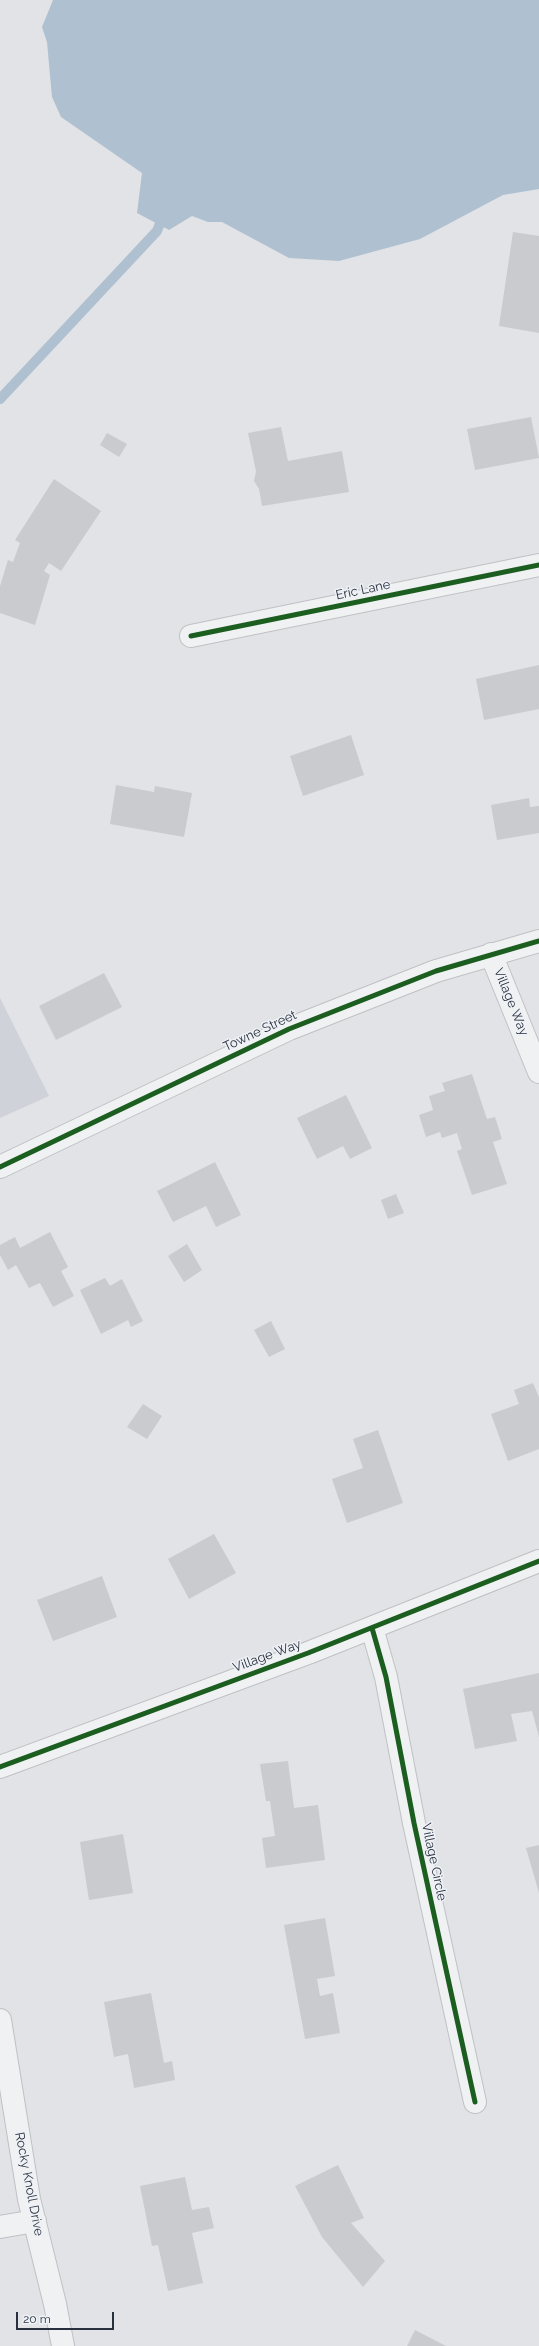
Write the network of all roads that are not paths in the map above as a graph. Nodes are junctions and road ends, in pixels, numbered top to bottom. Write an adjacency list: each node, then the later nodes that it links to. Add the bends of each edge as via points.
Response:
1 (539, 565): 2 (street, Eric Lane)
2 (191, 636)
3 (539, 940): 4 (street, Towne Street)
4 (491, 954): 5 (street, Village Way); 6 (street, Towne Street, via 436,971 289,1029)
5 (539, 1072)
6 (0, 1167)
7 (539, 1561): 8 (street, Village Way)
8 (372, 1628): 9 (street, Village Way); 11 (street, Village Circle, via 386,1677 414,1823)
9 (0, 1767)
10 (0, 2020): 12 (street, Rocky Knoll Drive, via 28,2198)
11 (475, 2102)
12 (35, 2222): 13 (street); 14 (street, Rocky Knoll Drive)
13 (0, 2227)
14 (63, 2346)

